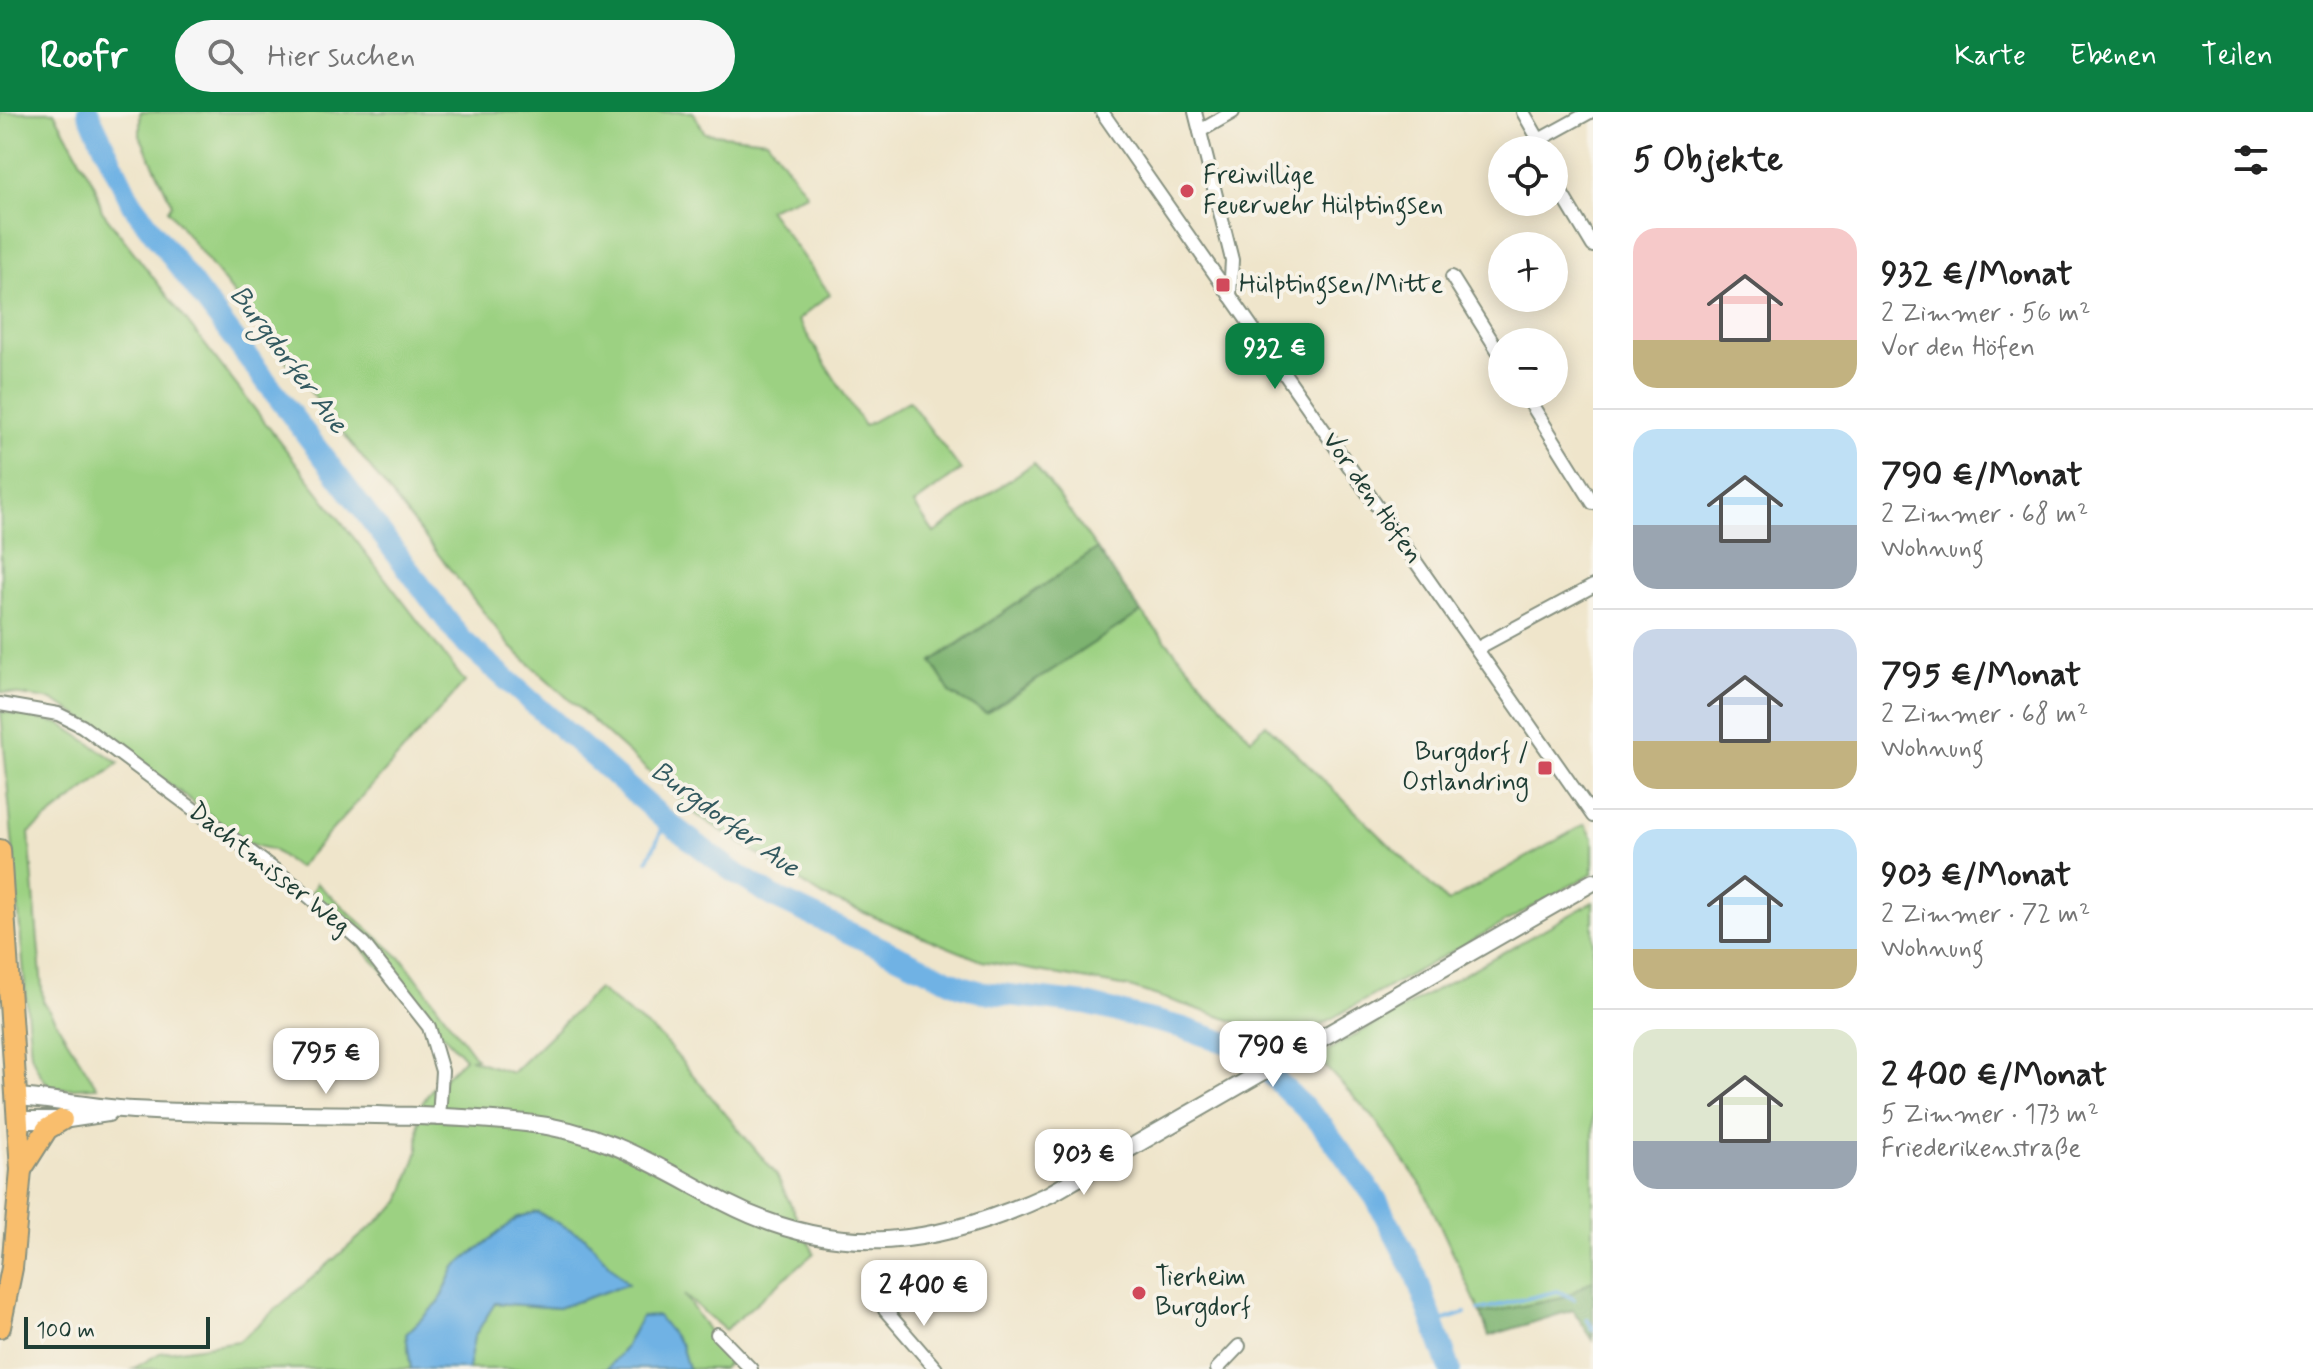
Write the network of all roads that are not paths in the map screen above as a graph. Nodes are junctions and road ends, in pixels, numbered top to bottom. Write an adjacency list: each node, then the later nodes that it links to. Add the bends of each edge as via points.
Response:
1 (1102, 112): 12 (street, Vor den Höfen)
2 (1195, 112): 6 (street)
3 (1233, 112): 6 (street)
4 (1523, 112): 7 (street)
5 (1590, 112): 8 (street)
6 (1200, 131): 12 (street, via 1232,260)
7 (1534, 136)
8 (1552, 136)
9 (1568, 204): 10 (street)
10 (1593, 246)
11 (1452, 277): 13 (street)
12 (1230, 296): 17 (street, Vor den Höfen)
13 (1488, 335)
14 (1534, 408): 15 (street)
15 (1593, 503)
16 (1593, 586): 17 (street)
17 (1478, 648): 19 (street, Vor den Höfen)
18 (0, 704): 24 (street, Dachtmisser Weg, via 58,714 82,726 299,888 363,943 429,1027 442,1071)
19 (1593, 816)
20 (0, 850): 22 (main road)
21 (1593, 882): 24 (street, via 1050,1194 966,1229 897,1240 815,1235 765,1221 605,1139 526,1123)
22 (19, 1097): 23 (street); 25 (main road)
23 (129, 1110): 24 (street); 26 (street)
24 (439, 1119)
25 (19, 1120): 26 (street); 27 (main road)
26 (62, 1120): 27 (main road, via 47,1129)
27 (21, 1170): 29 (main road, via 12,1268)
28 (885, 1310): 33 (street)
29 (0, 1327)
30 (717, 1334): 32 (street)
31 (1239, 1346): 34 (street)
32 (751, 1369)
33 (936, 1369)
34 (1217, 1369)

